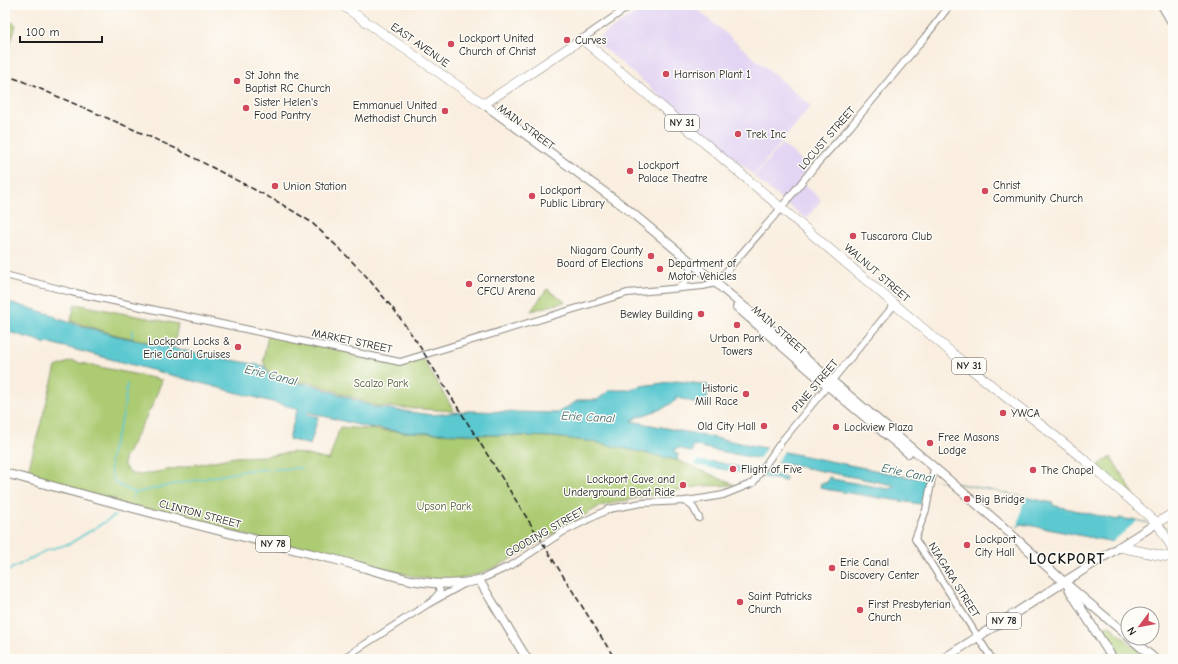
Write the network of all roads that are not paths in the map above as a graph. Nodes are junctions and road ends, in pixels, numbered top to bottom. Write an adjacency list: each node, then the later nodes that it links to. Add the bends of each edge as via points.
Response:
1 (342, 5): 7 (highway, EAST AVENUE)
2 (631, 5): 6 (street)
3 (950, 5): 8 (street, LOCUST STREET, via 926,37)
4 (1162, 5): 5 (main road)
5 (1173, 24)
6 (582, 38): 7 (highway); 8 (highway, WALNUT STREET / NY 31)
7 (484, 104): 9 (main road, MAIN STREET, via 626,208)
8 (782, 207): 11 (street, LOCUST STREET); 13 (highway, WALNUT STREET / NY 31)
9 (689, 263): 11 (main road, MAIN STREET); 12 (street, via 689,277)
10 (5, 275): 12 (street, MARKET STREET, via 71,292 400,362 627,293)
11 (713, 284): 12 (street, MARKET STREET); 14 (main road, MAIN STREET)
12 (680, 288)
13 (895, 304): 14 (street, PINE STREET); 21 (highway, WALNUT STREET / NY 31, via 1086,461)
14 (830, 384): 16 (main road, MAIN STREET); 17 (street, PINE STREET, via 781,442)
15 (5, 473): 29 (main road, CLINTON STREET / NY 78, via 410,580)
16 (933, 474): 22 (main road, MAIN STREET); 22 (main road, MAIN STREET, via 950,482); 32 (street, NIAGARA STREET, via 926,510 915,539)
17 (753, 483): 18 (street, GOODING STREET, via 723,495)
18 (685, 501): 20 (street, via 693,507); 26 (street, GOODING STREET, via 642,503 609,509)
19 (1173, 513): 21 (highway, NY 78)
20 (699, 518)
21 (1157, 524): 23 (main road, NY 78); 24 (highway, NY 31)
22 (1026, 549): 27 (main road, MAIN STREET)
23 (1116, 549): 25 (highway); 27 (main road, NY 78)
24 (1173, 550)
25 (1173, 558)
26 (479, 580): 28 (main road, GOODING STREET / NY 78); 35 (main road)
27 (1064, 582): 31 (main road, MAIN STREET); 32 (main road, NY 78); 38 (main road)
28 (468, 583): 29 (main road, GOODING STREET / NY 78); 30 (street, GOODING STREET)
29 (438, 584): 30 (street, GOODING STREET, via 440,592)
30 (428, 604): 34 (street, GOODING STREET)
31 (1120, 629)
32 (979, 637): 36 (main road, NY 78); 37 (street, NIAGARA STREET)
33 (1140, 646): 39 (main road)
34 (342, 659)
35 (527, 659)
36 (943, 659)
37 (992, 659)
38 (1113, 659)
39 (1155, 659)

